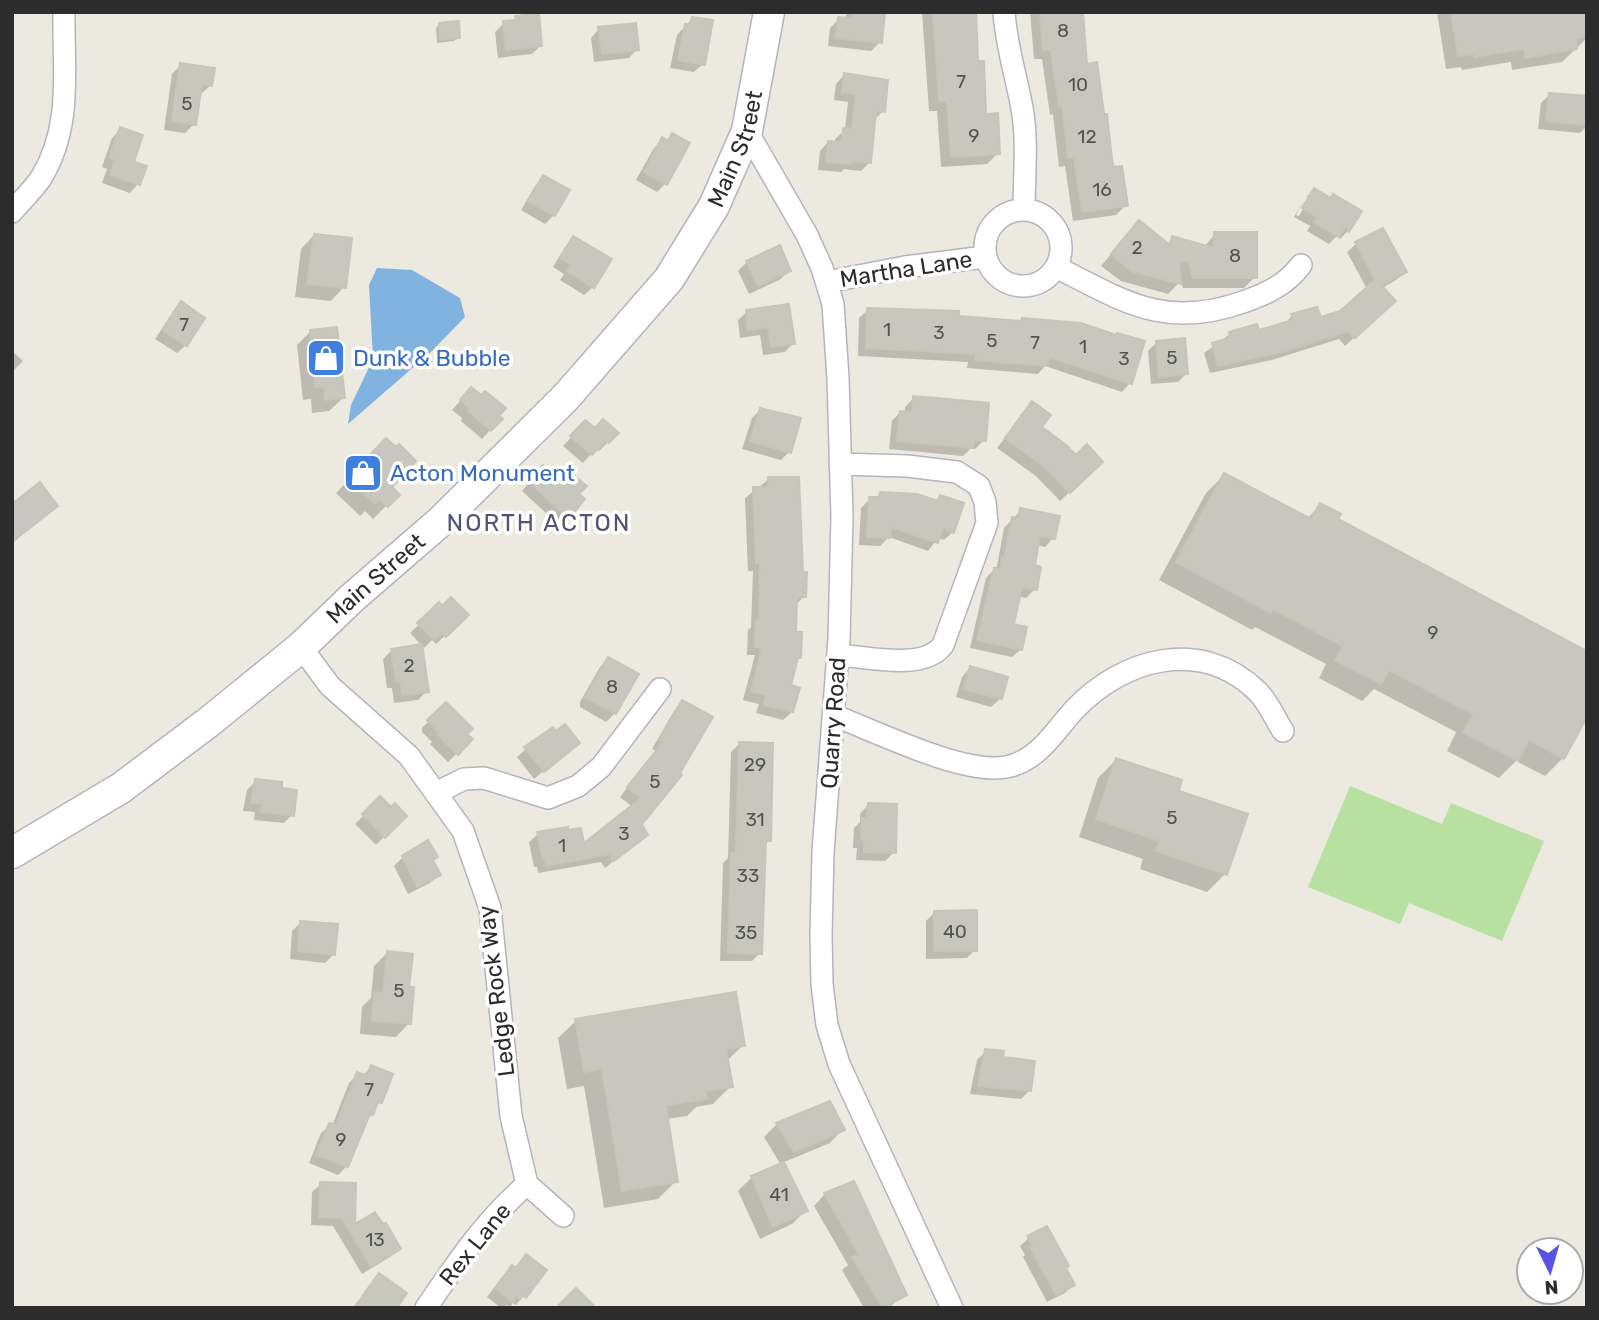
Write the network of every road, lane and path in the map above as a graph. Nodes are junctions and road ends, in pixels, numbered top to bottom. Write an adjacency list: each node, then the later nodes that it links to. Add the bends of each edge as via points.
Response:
1 (64, 12): 6 (street, via 65,106 56,146 40,179)
2 (769, 12): 4 (main road, Main Street)
3 (1004, 12): 5 (street, via 1025,135)
4 (747, 131): 10 (street, Quarry Road, via 807,235); 12 (main road, Main Street, via 714,206 648,304 566,397 441,521)
5 (1024, 210): 7 (street, via 996,221 987,234); 9 (street, via 1044,216 1054,226 1060,246)
6 (12, 212)
7 (985, 257): 9 (street, via 997,276 1017,285 1039,282); 10 (street, Martha Lane)
8 (1301, 265): 9 (street, via 1286,281 1253,298 1223,309 1184,314 1126,303)
9 (1056, 267)
10 (827, 282): 11 (street, Quarry Road, via 835,329)
11 (840, 464): 13 (street, Quarry Road); 13 (street, via 957,472 979,486 987,523 939,651 911,660)
12 (301, 647): 17 (street, Ledge Rock Way, via 330,686 409,756); 18 (main road, Main Street, via 121,788)
13 (839, 654): 15 (street, Quarry Road)
14 (660, 689): 17 (street, via 601,767 578,786 548,798 484,778 464,779)
15 (835, 716): 16 (street, via 939,756 982,768 1007,767 1030,758 1101,686 1135,666 1175,658 1217,665 1238,677 1259,692); 22 (street, Quarry Road, via 823,852 821,984 827,1026 839,1064)
16 (1283, 731)
17 (436, 793): 19 (street, Ledge Rock Way, via 463,831 490,908 511,1116)
18 (12, 853)
19 (527, 1184): 20 (street); 21 (street, Rex Lane, via 472,1241)
20 (563, 1216)
21 (426, 1308)
22 (952, 1308)

